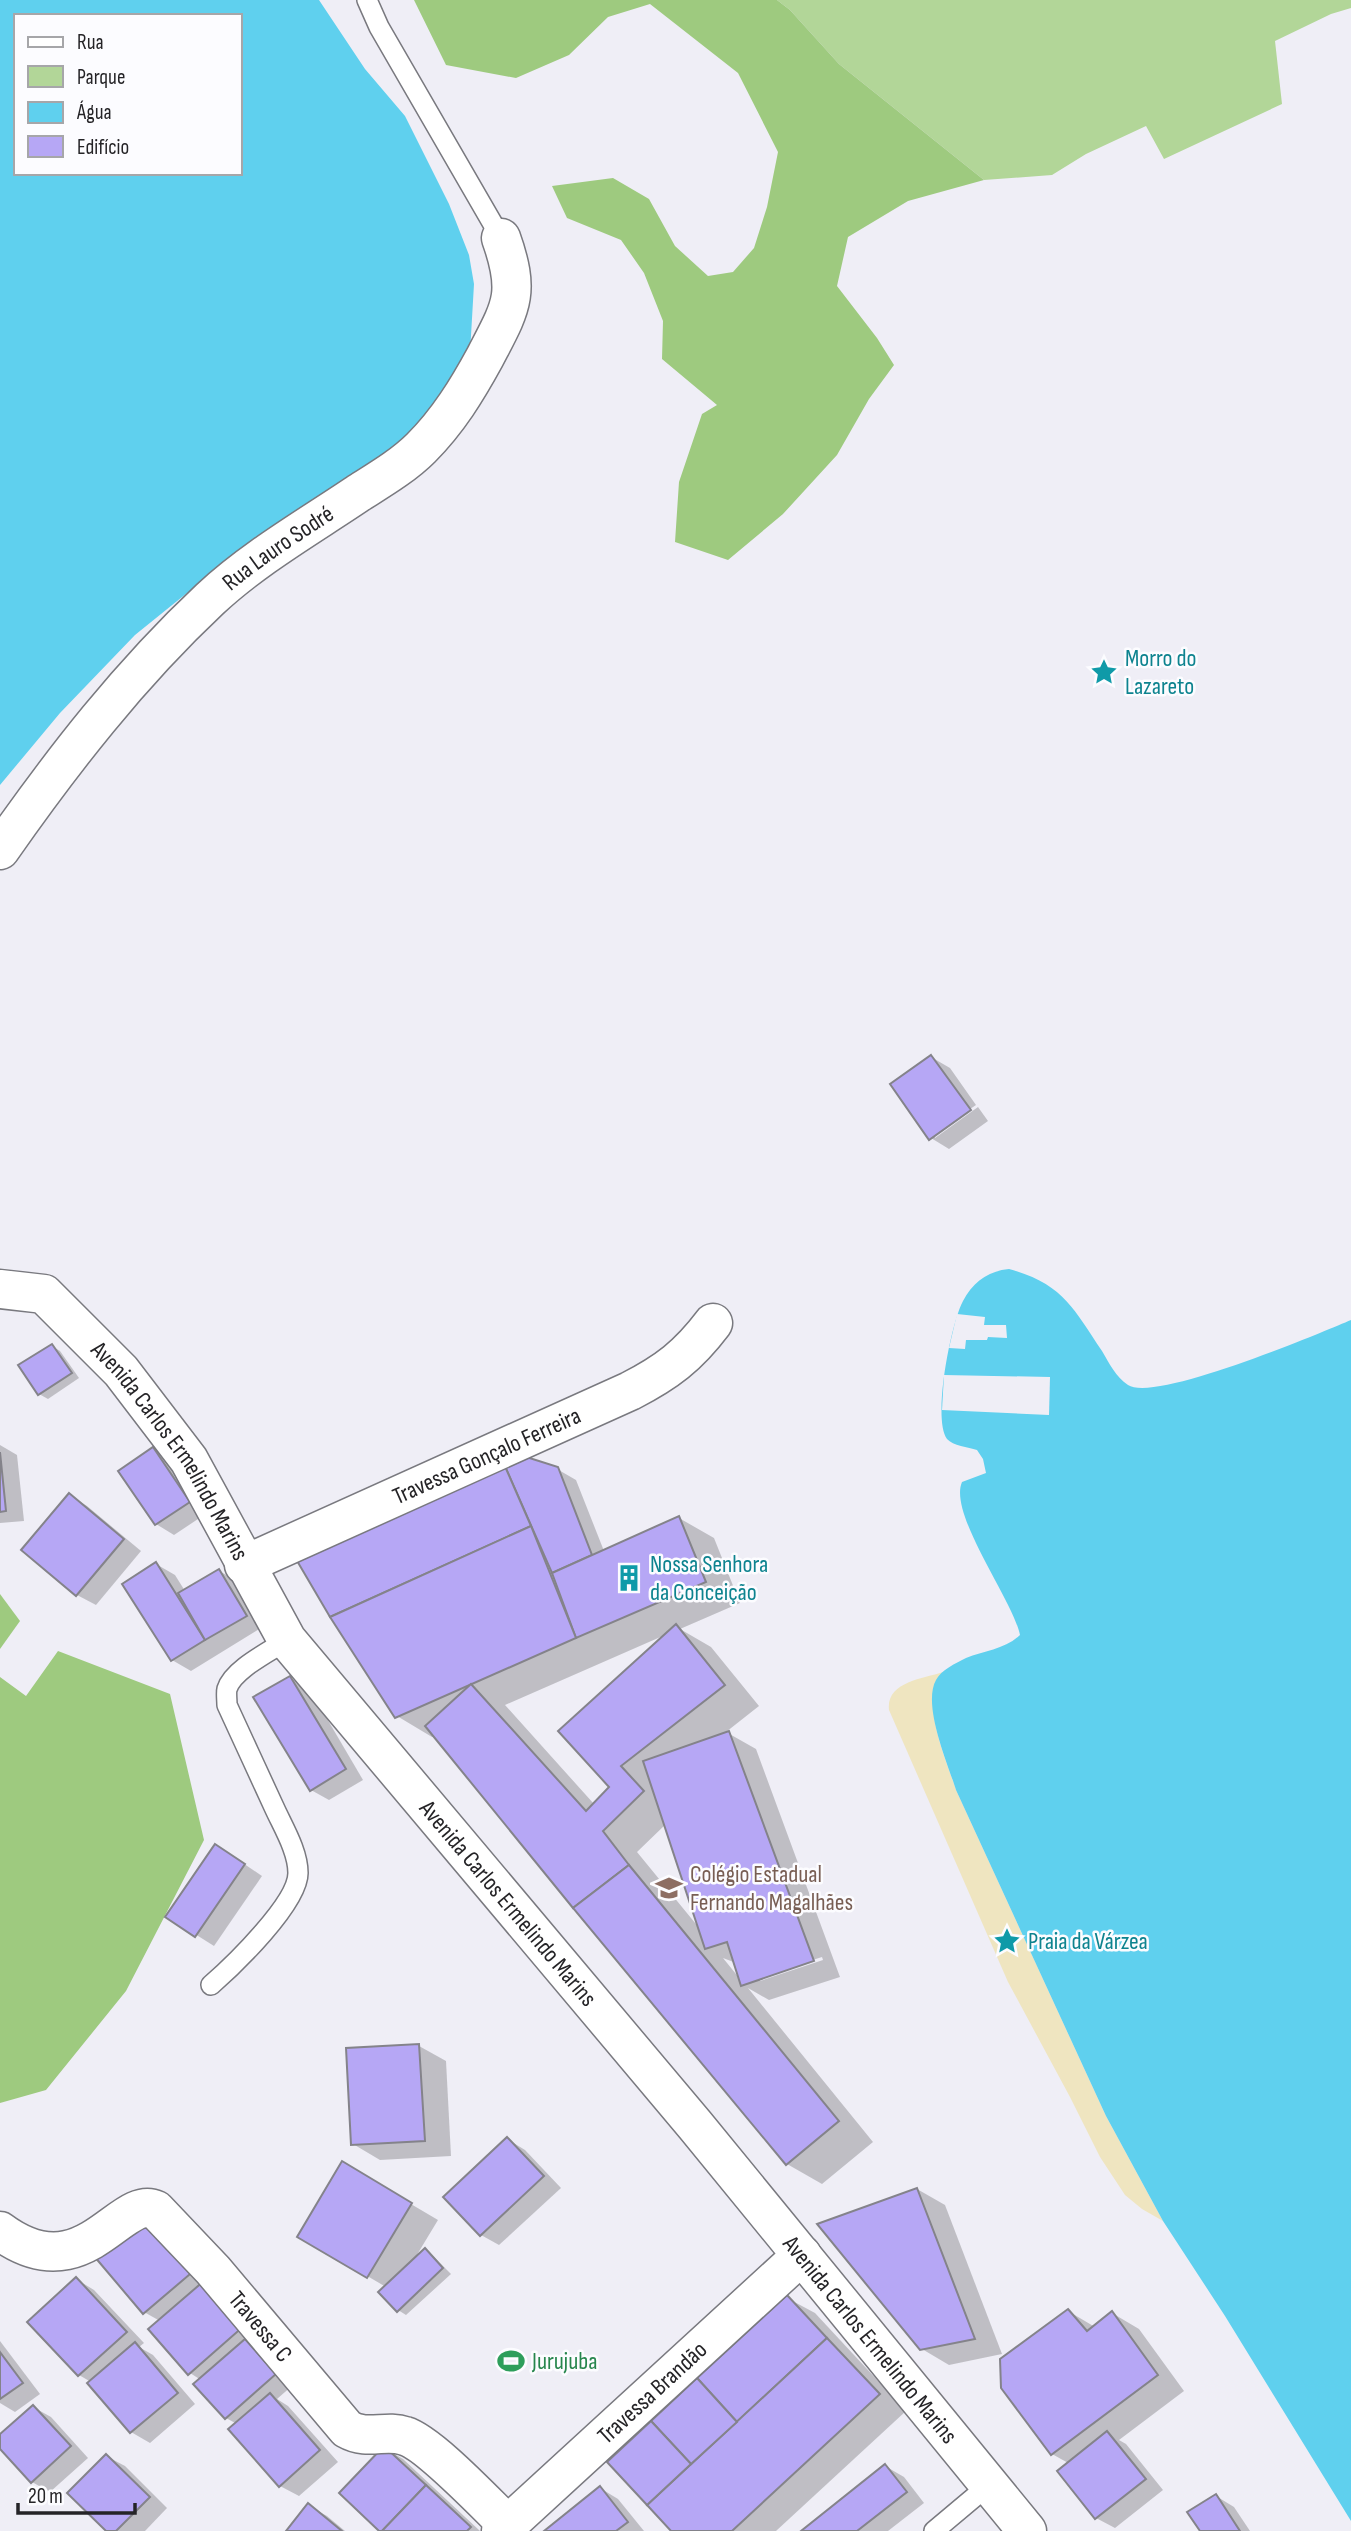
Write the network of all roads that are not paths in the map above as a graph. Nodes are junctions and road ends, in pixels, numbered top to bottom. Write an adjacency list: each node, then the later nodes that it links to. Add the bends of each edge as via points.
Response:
1 (367, 0): 2 (lane)
2 (501, 238): 3 (street, Rua Lauro Sodré, via 512,277 510,307 448,418 420,450 264,556 220,589 171,636 93,725)
3 (0, 850)
4 (0, 1289): 6 (street, Avenida Carlos Ermelindo Marins, via 44,1294 121,1371 189,1460)
5 (713, 1323): 6 (street, Travessa Gonçalo Ferreira, via 665,1373 642,1385)
6 (244, 1565): 7 (street, Avenida Carlos Ermelindo Marins)
7 (287, 1640): 8 (lane, via 233,1678 227,1705 290,1841 298,1872 290,1899); 10 (street, Avenida Carlos Ermelindo Marins)
8 (211, 1985)
9 (0, 2231): 12 (street, Travessa C, via 29,2247 57,2252 82,2246 139,2210 156,2210 213,2270 347,2429 357,2435 403,2435 417,2441)
10 (802, 2255): 11 (street, Avenida Carlos Ermelindo Marins); 12 (street, Travessa Brandão)
11 (990, 2484): 13 (lane); 14 (street, Avenida Carlos Ermelindo Marins)
12 (504, 2528)
13 (934, 2531)
14 (1027, 2531)

